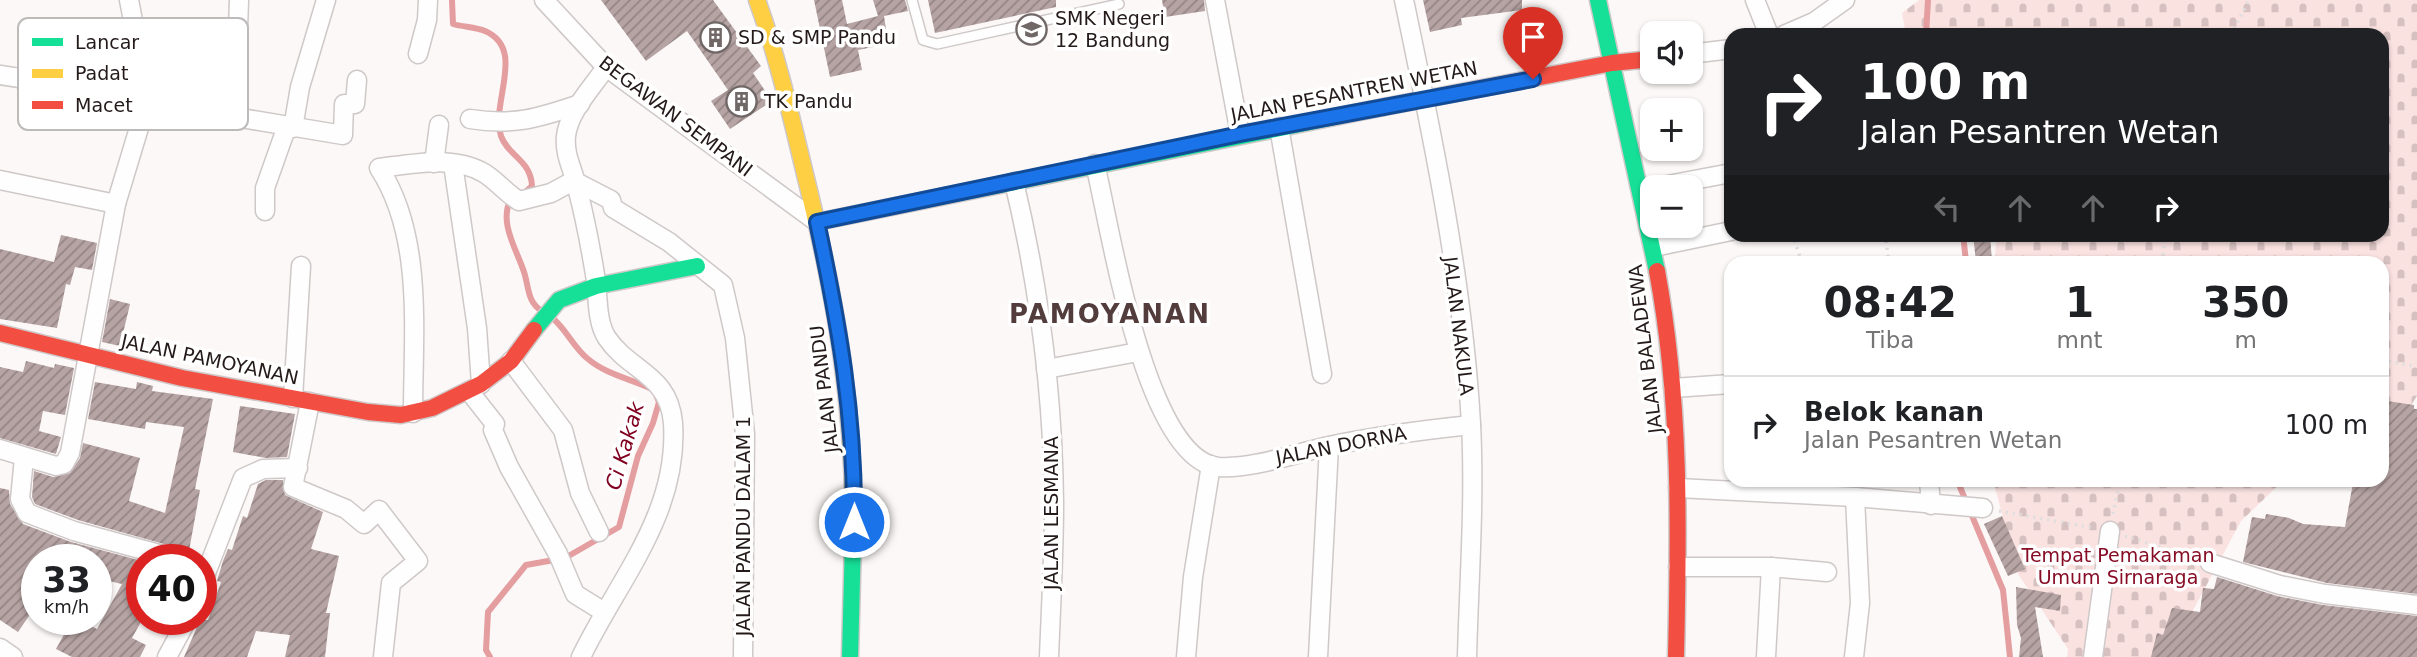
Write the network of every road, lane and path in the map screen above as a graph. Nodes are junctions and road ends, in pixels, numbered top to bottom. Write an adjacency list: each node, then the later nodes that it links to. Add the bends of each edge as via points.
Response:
1 (129, 0): 15 (street)
2 (239, 0): 16 (street)
3 (326, 0): 34 (street)
4 (428, 0): 22 (street)
5 (544, 0): 25 (street, BEGAWAN SEMPANI)
6 (757, 0): 48 (street, JALAN PANDU, via 775,49)
7 (912, 0): 14 (lane, via 923,40 937,44)
8 (1215, 0): 37 (street)
9 (1404, 0): 29 (street, JALAN NAKULA)
10 (1598, 0): 24 (street, JALAN BALADEWA)
11 (1755, 0): 17 (street)
12 (1845, 0): 18 (street)
13 (2249, 0): 19 (path)
14 (1119, 4)
15 (132, 18)
16 (238, 18)
17 (1766, 28)
18 (1801, 28)
19 (2235, 28)
20 (1724, 49): 21 (street)
21 (1703, 52)
22 (418, 54)
23 (1640, 60): 24 (street, JALAN PESANTREN WETAN)
24 (1612, 63): 29 (street, JALAN PESANTREN WETAN); 41 (street, JALAN BALADEWA)
25 (606, 67): 30 (street); 48 (street, BEGAWAN SEMPANI)
26 (0, 75): 27 (street)
27 (18, 78)
28 (357, 80): 34 (street, via 355,104 344,104 342,135)
29 (1425, 100): 35 (street, JALAN PESANTREN WETAN); 68 (street, JALAN NAKULA, via 1465,351)
30 (580, 104): 32 (street, via 526,122); 44 (street, via 570,120 565,153)
31 (248, 119): 34 (street)
32 (470, 119)
33 (439, 125): 38 (street)
34 (290, 127): 47 (street, via 265,188)
35 (1279, 127): 37 (street, JALAN PESANTREN WETAN); 62 (street)
36 (138, 130): 46 (street)
37 (1240, 134): 39 (street, JALAN PESANTREN WETAN)
38 (443, 163): 44 (street, via 480,170 515,199 551,193); 64 (street, via 477,328); 67 (street, via 379,168 393,189 408,249)
39 (1095, 164): 45 (street, JALAN PESANTREN WETAN); 56 (street)
40 (1724, 174): 42 (street)
41 (1647, 175)
42 (1703, 179)
43 (0, 180): 46 (street)
44 (576, 181): 53 (street, JALAN PANDU DALAM 1, via 611,200 613,208 670,242); 54 (street)
45 (1014, 182): 48 (street, JALAN PESANTREN WETAN); 61 (street, JALAN LESMANA)
46 (116, 204): 57 (street)
47 (265, 211)
48 (817, 222): 97 (street, JALAN PANDU, via 838,324 853,435)
49 (1724, 232): 51 (street)
50 (1654, 238): 51 (street, JALAN BALADEWA)
51 (1654, 247): 65 (street, JALAN BALADEWA)
52 (300, 266): 66 (street)
53 (697, 266): 54 (street); 96 (street, JALAN PANDU DALAM 1, via 723,285 735,338 745,434)
54 (597, 286): 58 (street, JALAN PAMOYANAN, via 559,300); 89 (street, via 606,335 662,388 672,414 673,437 668,481 656,522)
55 (0, 333): 57 (street, JALAN PAMOYANAN)
56 (1138, 352): 61 (street); 72 (street, via 1148,383 1169,420 1194,457)
57 (89, 354): 66 (street, JALAN PAMOYANAN); 71 (street, via 67,460 55,466)
58 (511, 361): 64 (street, JALAN PAMOYANAN); 81 (street, via 563,430 580,493)
59 (2389, 361): 60 (path)
60 (2413, 366)
61 (1046, 369): 98 (street, JALAN LESMANA, via 1054,504)
62 (1322, 374)
63 (1724, 384): 65 (street)
64 (475, 388): 67 (street, JALAN PAMOYANAN); 89 (street, via 495,424 493,430 509,467 575,594)
65 (1673, 388): 76 (street, JALAN BALADEWA)
66 (302, 400): 67 (street, JALAN PAMOYANAN, via 388,414); 73 (street)
67 (413, 413)
68 (1471, 425): 69 (street, JALAN DORNA); 101 (street, JALAN NAKULA)
69 (1329, 446): 72 (street, JALAN DORNA, via 1235,466); 100 (street)
70 (0, 449): 71 (street)
71 (24, 458): 83 (street, via 20,491 27,513)
72 (1211, 466): 99 (street)
73 (298, 468): 82 (street, via 263,469 243,478); 94 (street, via 293,486 345,509 364,524 379,510 418,561 391,583)
74 (1929, 487): 78 (street)
75 (2119, 487): 80 (path)
76 (1678, 488): 77 (street); 85 (street, JALAN BALADEWA)
77 (1855, 497): 78 (street); 104 (street, via 1860,603)
78 (1931, 505): 79 (street)
79 (1983, 508): 80 (path)
80 (2110, 531): 84 (path); 105 (street)
81 (599, 532)
82 (215, 544)
83 (126, 545)
84 (2210, 563): 88 (street, via 2325,594)
85 (1678, 567): 86 (street); 102 (street, JALAN BALADEWA)
86 (1771, 567): 87 (street); 103 (street)
87 (1827, 572)
88 (2417, 604)
89 (604, 612): 95 (street)
90 (179, 635): 93 (street)
91 (0, 648): 92 (street)
92 (13, 657)
93 (167, 657)
94 (383, 657)
95 (580, 657)
96 (743, 657)
97 (850, 657)
98 (1049, 657)
99 (1186, 657)
100 (1318, 657)
101 (1467, 657)
102 (1676, 657)
103 (1766, 657)
104 (1854, 657)
105 (2093, 657)

